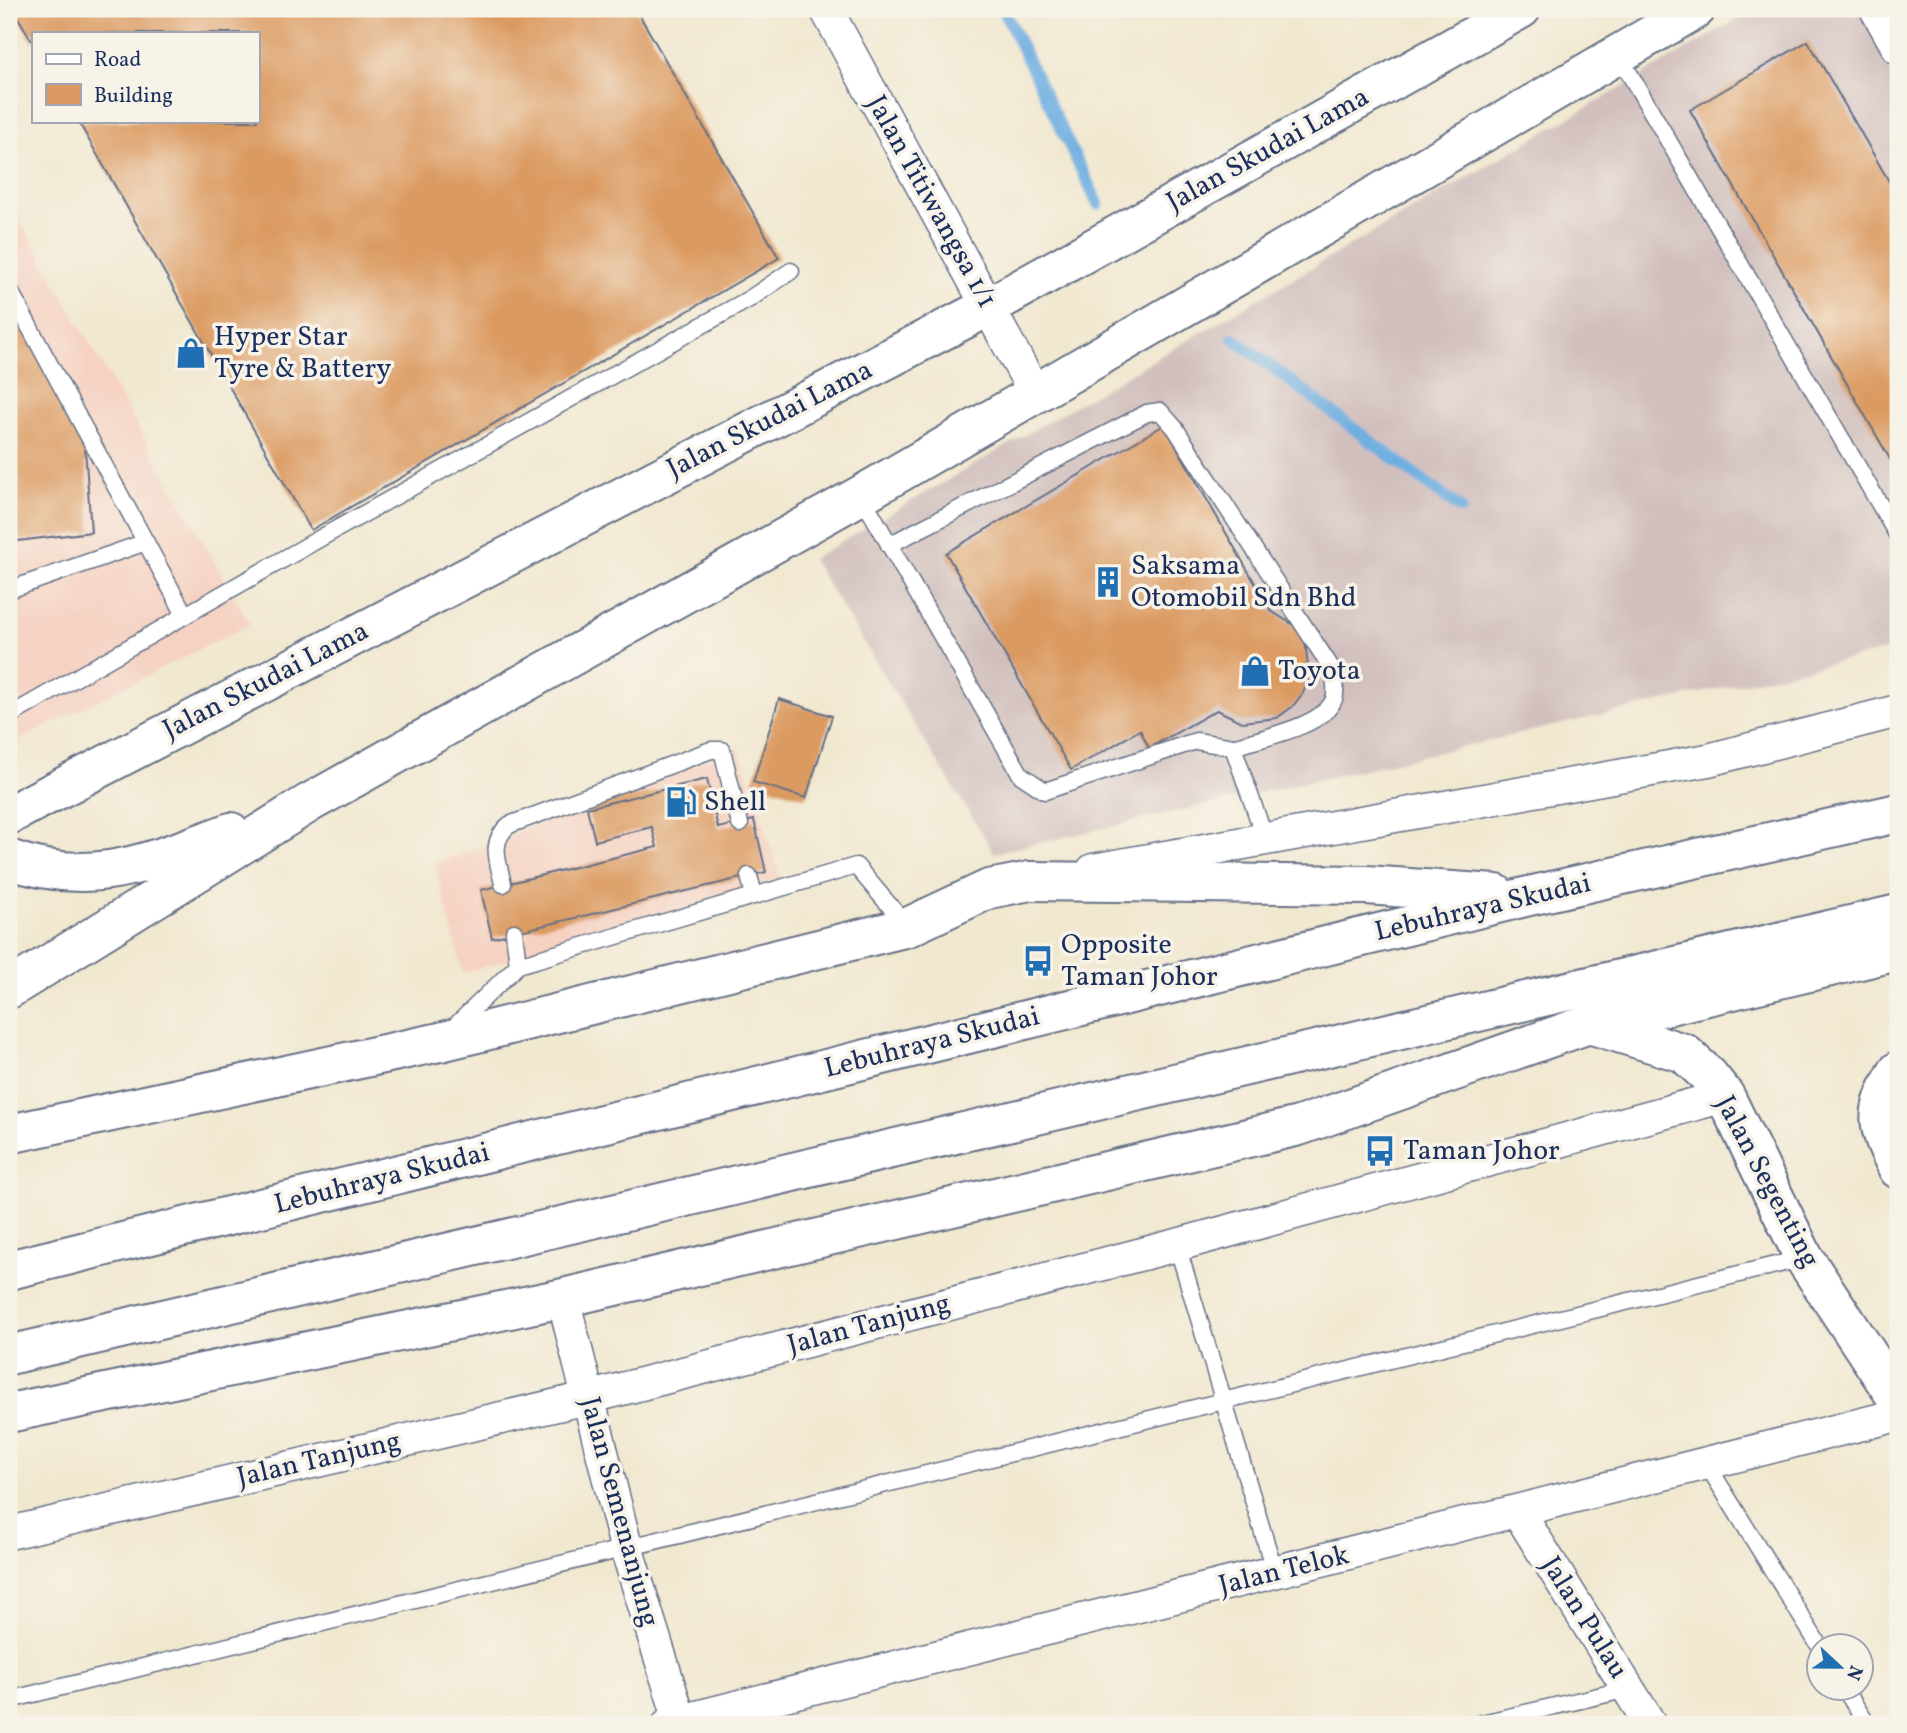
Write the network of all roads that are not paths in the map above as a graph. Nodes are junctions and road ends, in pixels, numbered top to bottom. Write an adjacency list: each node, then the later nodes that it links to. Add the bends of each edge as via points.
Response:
1 (826, 9): 9 (street, Jalan Titiwangsa 1/1)
2 (1521, 9): 9 (main road, Jalan Skudai Lama)
3 (1696, 9): 6 (main road)
4 (1876, 9): 5 (street)
5 (1898, 48)
6 (1618, 54): 10 (main road); 12 (lane)
7 (792, 271): 16 (lane)
8 (9, 289): 13 (lane)
9 (988, 307): 10 (street, Jalan Titiwangsa 1/1); 22 (main road, Jalan Skudai Lama)
10 (1036, 395): 11 (main road)
11 (861, 495): 14 (lane); 20 (main road)
12 (1898, 536)
13 (146, 542): 15 (lane); 16 (lane)
14 (889, 545): 19 (lane, via 1021,775 1045,791 1196,741); 19 (lane, via 1147,413 1160,411 1334,672 1335,698 1324,715)
15 (9, 590)
16 (185, 615): 18 (lane)
17 (1898, 711): 24 (street, via 1708,760)
18 (9, 716)
19 (1233, 747): 24 (lane)
20 (309, 803): 25 (main road, via 131,868 74,873); 36 (main road)
21 (1898, 813): 30 (main road, Lebuhraya Skudai)
22 (9, 815)
23 (740, 824): 28 (lane, via 727,760 722,750 710,750 509,825 498,834 495,848)
24 (1266, 841): 27 (street)
25 (9, 859)
26 (749, 876): 29 (lane)
27 (1030, 881): 30 (main road, via 1366,885); 32 (main road, via 989,889)
28 (503, 884)
29 (754, 895): 32 (lane, via 856,866); 35 (lane)
30 (1529, 896): 45 (main road, Lebuhraya Skudai)
31 (1898, 914): 47 (main road)
32 (908, 927): 38 (main road)
33 (514, 932): 35 (lane)
34 (1898, 951): 37 (main road)
35 (518, 965): 38 (lane)
36 (9, 989)
37 (1589, 1024): 40 (main road, Jalan Segenting, via 1684,1054); 46 (main road, via 1299,1126)
38 (440, 1042): 41 (main road)
39 (1898, 1071): 42 (main road, via 1879,1111 1883,1136)
40 (1724, 1096): 43 (street, Jalan Tanjung); 44 (main road, Jalan Segenting)
41 (9, 1134)
42 (1898, 1170)
43 (1177, 1245): 49 (street, Jalan Tanjung); 50 (lane)
44 (1804, 1258): 48 (main road); 50 (lane); 51 (main road, Jalan Segenting)
45 (9, 1270)
46 (563, 1298): 49 (street, Jalan Semenanjung); 52 (main road)
47 (9, 1355)
48 (1898, 1364)
49 (587, 1398): 56 (street, Jalan Tanjung); 57 (street, Jalan Semenanjung)
50 (1224, 1400): 57 (lane); 58 (lane)
51 (1898, 1400)
52 (9, 1413)
53 (1898, 1415): 54 (street, Jalan Telok)
54 (1706, 1463): 55 (street, Jalan Telok); 59 (lane)
55 (1518, 1513): 58 (street, Jalan Telok); 60 (street, Jalan Pulau)
56 (9, 1533)
57 (626, 1547): 61 (lane); 63 (street, Jalan Semenanjung)
58 (1275, 1573): 63 (street, Jalan Telok)
59 (1810, 1632)
60 (1628, 1689): 64 (lane); 65 (street, Jalan Pulau)
61 (9, 1700)
62 (1853, 1702): 66 (lane)
63 (677, 1723)
64 (1478, 1724)
65 (1650, 1724)
66 (1867, 1724)

